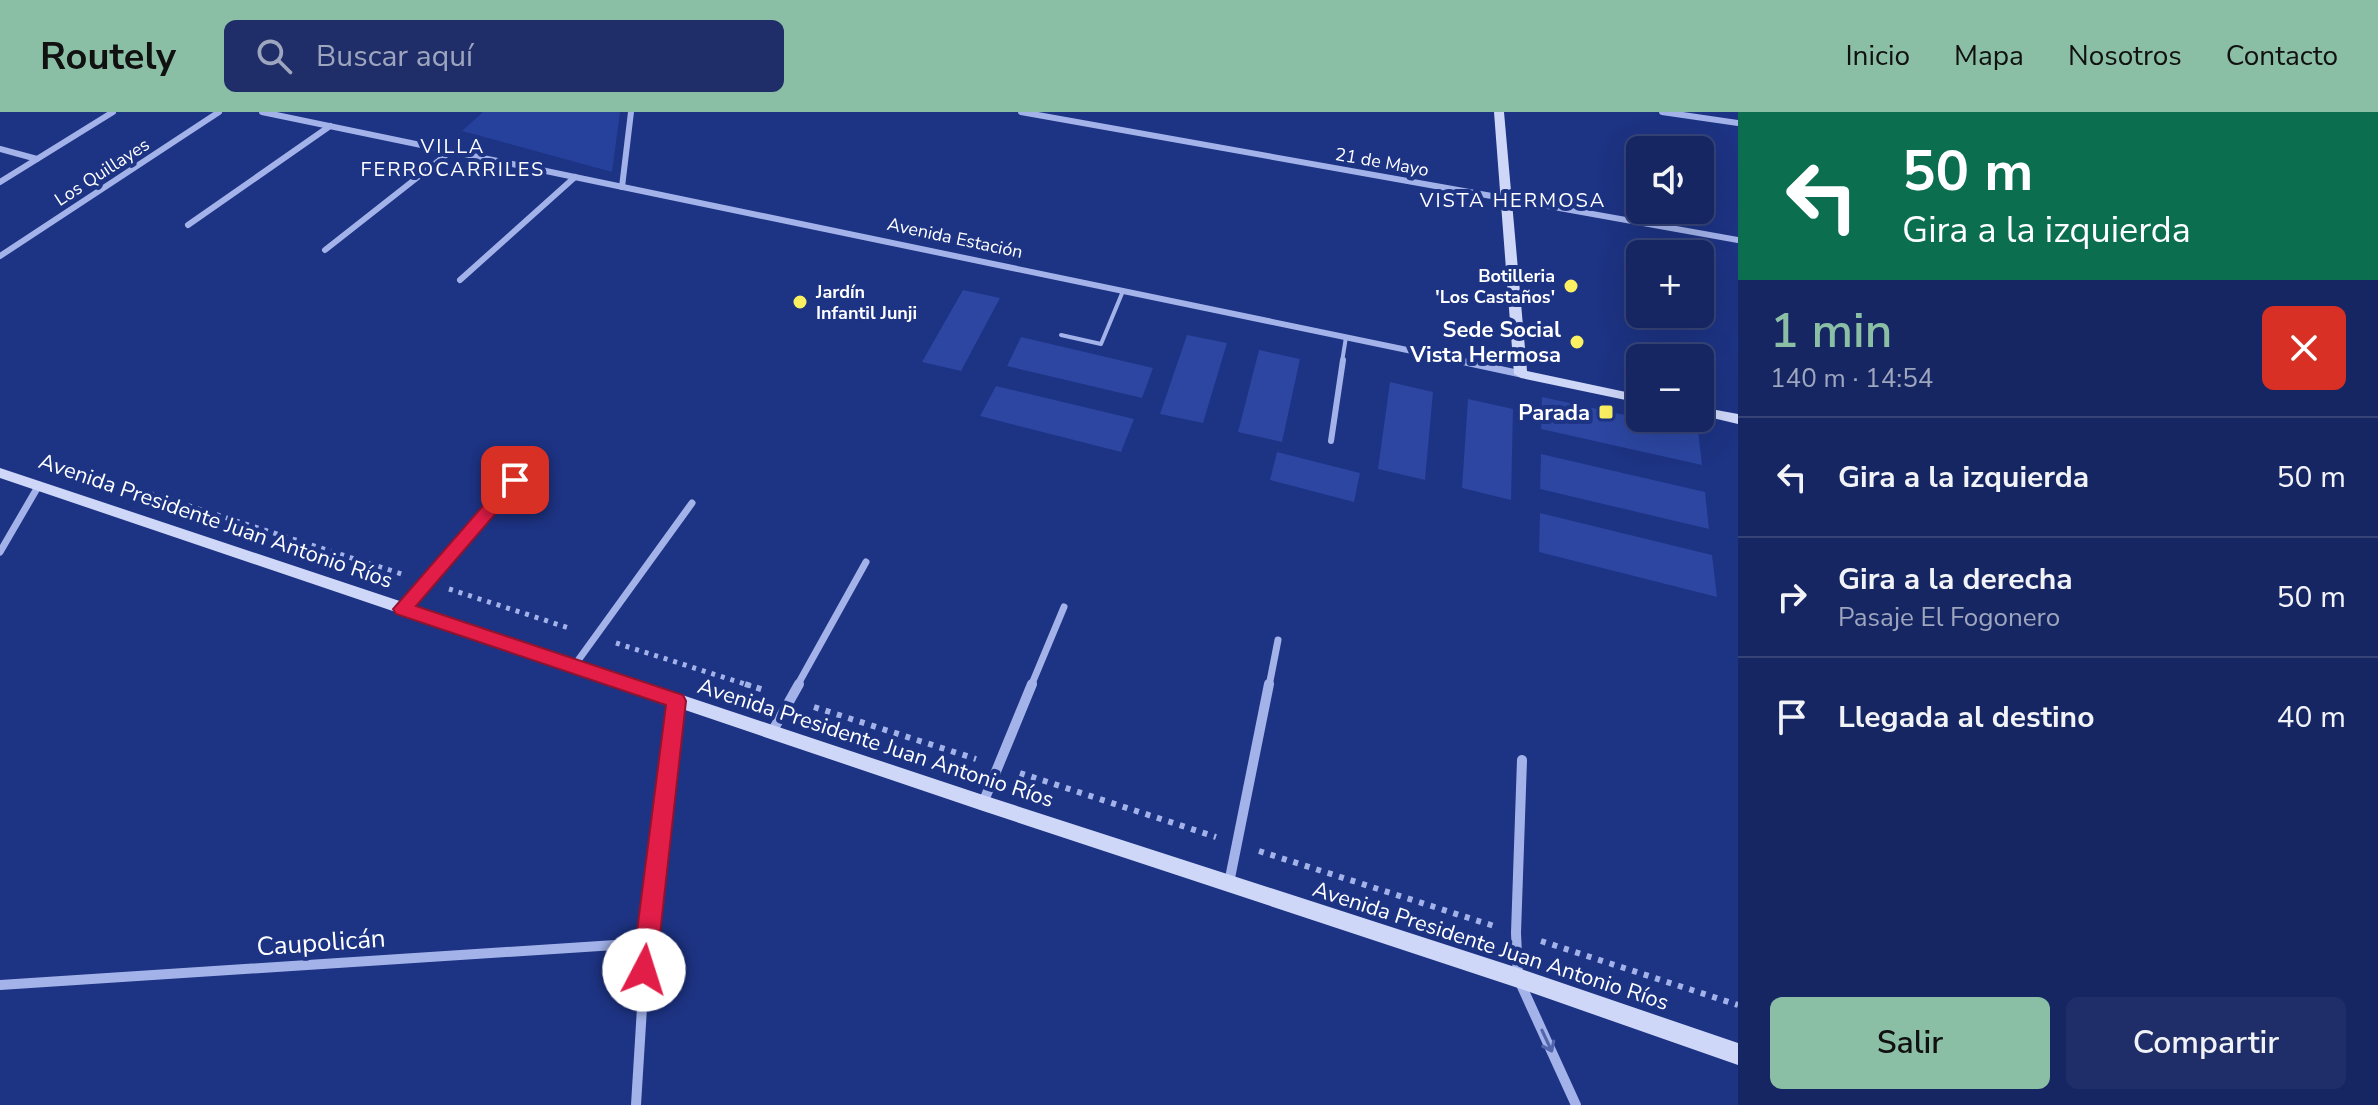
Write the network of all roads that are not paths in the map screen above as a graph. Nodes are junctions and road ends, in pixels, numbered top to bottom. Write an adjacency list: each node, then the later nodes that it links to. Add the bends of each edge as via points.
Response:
1 (113, 112): 14 (street)
2 (219, 112): 22 (street, Los Quillayes)
3 (262, 112): 11 (street, Avenida Estación)
4 (631, 112): 17 (street)
5 (1021, 112): 9 (street, 21 de Mayo)
6 (1066, 112): 9 (street)
7 (1499, 112): 18 (main road)
8 (1662, 112): 10 (street)
9 (1062, 119): 18 (street, 21 de Mayo)
10 (1738, 123)
11 (330, 126): 13 (street, Avenida Estación); 19 (street)
12 (0, 149): 14 (street)
13 (451, 151): 15 (street, Avenida Estación); 21 (street)
14 (37, 159): 16 (street)
15 (575, 177): 17 (street, Avenida Estación); 23 (street)
16 (0, 182)
17 (622, 187): 24 (street, Avenida Estación)
18 (1506, 199): 20 (street, 21 de Mayo); 27 (main road)
19 (188, 225)
20 (1738, 240)
21 (325, 250)
22 (0, 256)
23 (460, 280)
24 (1123, 291): 25 (lane, via 1101,344); 26 (street, Avenida Estación)
25 (1061, 335)
26 (1346, 337): 27 (street, Avenida Estación); 31 (lane)
27 (1521, 374): 28 (main road, Avenida Estación)
28 (1626, 396)
29 (1714, 414): 30 (main road)
30 (1738, 419)
31 (1331, 441)
32 (533, 459): 39 (street)
33 (0, 473): 34 (main road, Avenida Presidente Juan Antonio Ríos)
34 (42, 488): 36 (street); 39 (main road, Avenida Presidente Juan Antonio Ríos)
35 (692, 503): 41 (street)
36 (0, 552)
37 (866, 562): 43 (street)
38 (1064, 607): 45 (street)
39 (403, 609): 41 (main road, Avenida Presidente Juan Antonio Ríos)
40 (1278, 640): 46 (street)
41 (574, 666): 42 (main road, Avenida Presidente Juan Antonio Ríos)
42 (677, 701): 43 (main road, Avenida Presidente Juan Antonio Ríos); 47 (street)
43 (772, 732): 45 (main road, Avenida Presidente Juan Antonio Ríos)
44 (1522, 760): 48 (street)
45 (983, 803): 46 (main road, Avenida Presidente Juan Antonio Ríos)
46 (1228, 884): 48 (main road, Avenida Presidente Juan Antonio Ríos)
47 (646, 943): 49 (street, Caupolicán); 51 (street)
48 (1518, 978): 50 (main road, Avenida Presidente Juan Antonio Ríos); 52 (street, one-way to 52)
49 (0, 985)
50 (1738, 1054)
51 (636, 1105)
52 (1576, 1105)

